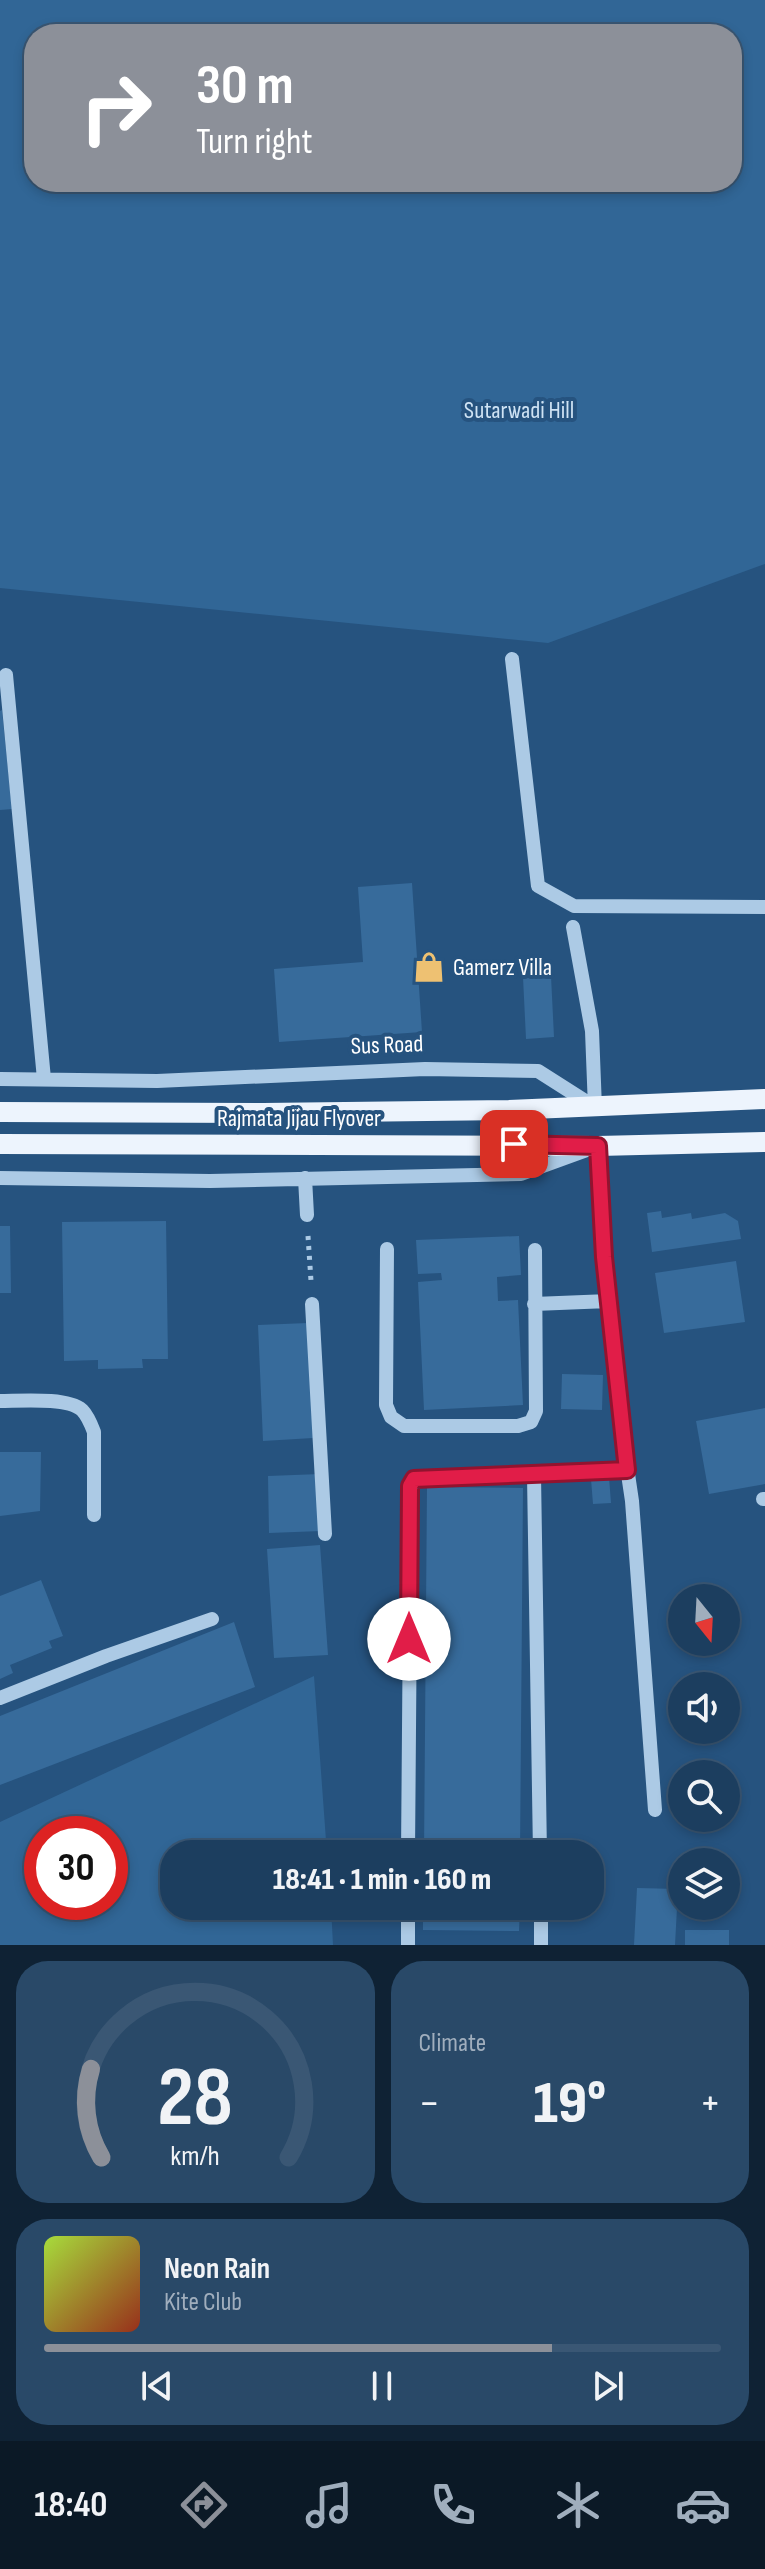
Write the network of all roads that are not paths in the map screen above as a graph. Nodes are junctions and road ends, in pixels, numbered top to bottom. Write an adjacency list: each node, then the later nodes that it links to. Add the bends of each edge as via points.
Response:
1 (512, 659): 3 (street, via 538,886 574,906)
2 (6, 675): 6 (street)
3 (765, 907)
4 (573, 927): 8 (street, via 592,1031)
5 (0, 1079): 6 (street, Sus Road)
6 (44, 1079): 8 (street, Sus Road, via 538,1071)
7 (765, 1099): 8 (main road)
8 (595, 1108): 9 (main road, Rajmata Jijau Flyover)
9 (0, 1112)
10 (765, 1142): 12 (main road)
11 (0, 1144): 12 (main road, Rajmata Jijau Flyover)
12 (598, 1146): 14 (street, via 521,1174); 18 (street)
13 (0, 1178): 14 (street)
14 (305, 1178): 15 (street)
15 (307, 1215)
16 (387, 1249): 20 (street, via 386,1405 391,1417 404,1426 531,1422 536,1411)
17 (535, 1250): 20 (street)
18 (609, 1301): 20 (street); 22 (street)
19 (312, 1304): 25 (street)
20 (534, 1304)
21 (0, 1401): 24 (street, via 69,1403 81,1409 94,1432)
22 (627, 1470): 23 (street); 28 (street)
23 (534, 1475): 29 (street, via 411,1482); 30 (street)
24 (94, 1515)
25 (325, 1534)
26 (212, 1619): 27 (street)
27 (0, 1698)
28 (655, 1810)
29 (408, 1840)
30 (540, 1840)
31 (408, 1920): 33 (street)
32 (541, 1920): 34 (street)
33 (408, 1945)
34 (541, 1945)

